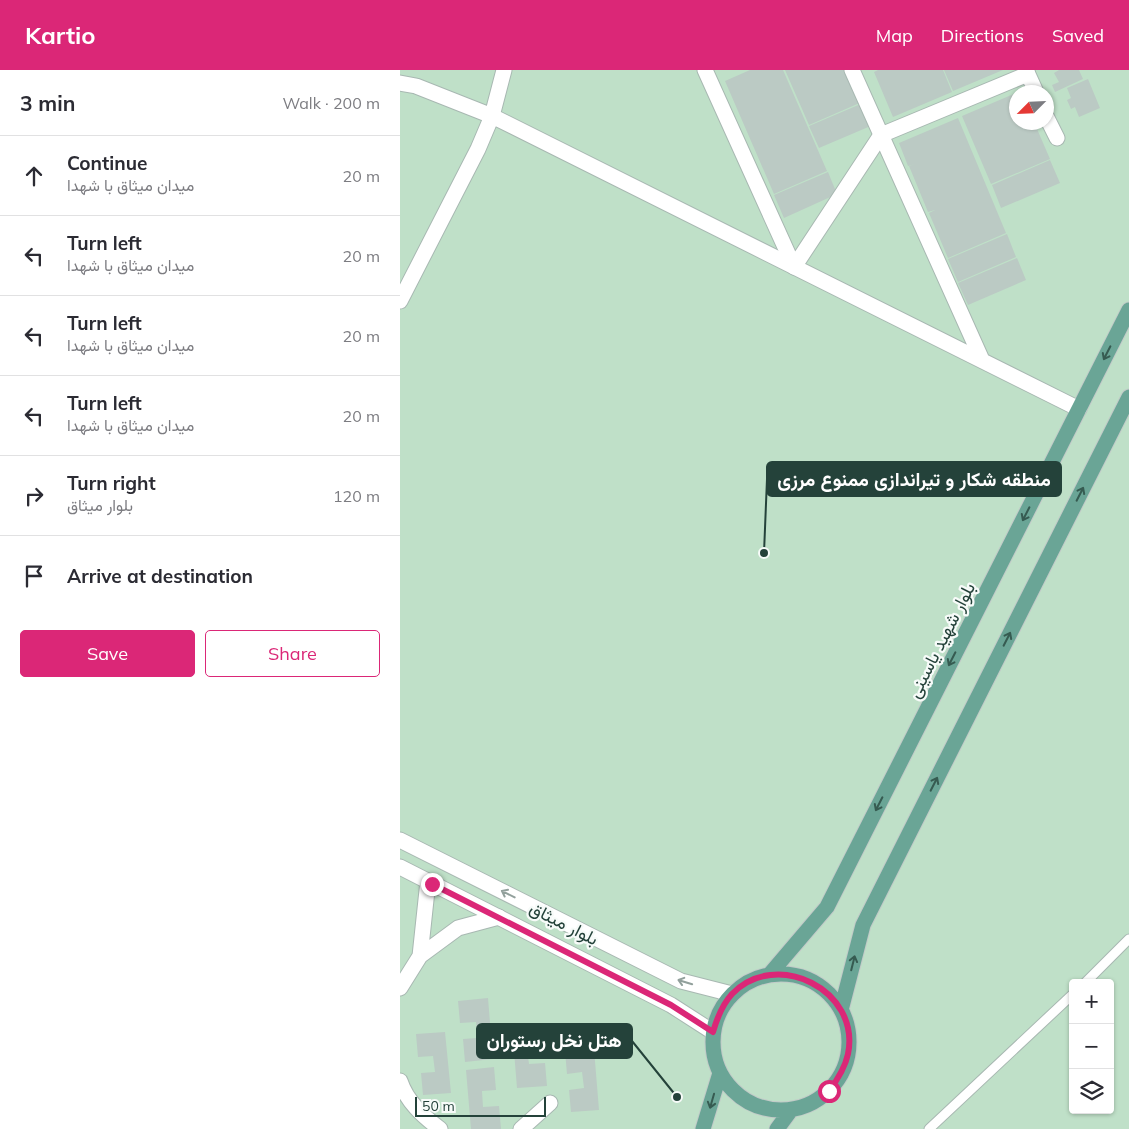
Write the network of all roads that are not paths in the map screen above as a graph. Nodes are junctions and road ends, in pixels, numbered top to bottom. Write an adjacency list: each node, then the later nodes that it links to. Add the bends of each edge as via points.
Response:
1 (504, 70): 7 (street)
2 (706, 70): 11 (street)
3 (852, 70): 9 (street)
4 (1027, 72): 6 (street); 9 (street)
5 (400, 82): 7 (street)
6 (1033, 85)
7 (492, 116): 11 (street); 12 (street)
8 (1053, 130): 10 (street)
9 (881, 135): 11 (street); 14 (street)
10 (1057, 138)
11 (794, 267): 14 (street)
12 (400, 301)
13 (1129, 310): 16 (main road, بلوار شهید یاسینی, one-way to 16)
14 (982, 360): 16 (street)
15 (1129, 398): 28 (main road, one-way to 15, via 862,925)
16 (1079, 409): 23 (main road, بلوار شهید یاسینی, one-way to 23, via 827,907)
17 (400, 840): 26 (street, بلوار میثاق, one-way to 17, via 681,981)
18 (400, 867): 19 (street, بلوار میثاق)
19 (428, 881): 20 (street, بلوار میثاق); 22 (street)
20 (499, 917): 22 (street, via 458,928); 29 (street, بلوار میثاق, via 671,1005)
21 (1129, 939): 24 (lane)
22 (420, 956): 25 (street)
23 (769, 975): 26 (main road, via 749,982); 28 (main road, via 790,974 811,981 828,993)
24 (1088, 979)
25 (400, 988)
26 (732, 994): 29 (main road, via 720,1011)
27 (1069, 998): 38 (lane)
28 (841, 1010): 33 (main road, via 848,1031 848,1052 842,1073 829,1091 812,1104)
29 (713, 1032): 30 (main road, via 713,1053)
30 (720, 1073): 33 (main road, via 732,1091 750,1103 770,1110); 36 (main road, one-way to 36)
31 (400, 1081): 34 (street, via 404,1093 424,1117)
32 (550, 1103): 35 (street)
33 (792, 1110): 37 (main road)
34 (440, 1129)
35 (521, 1129)
36 (703, 1129)
37 (777, 1129)
38 (930, 1129)

